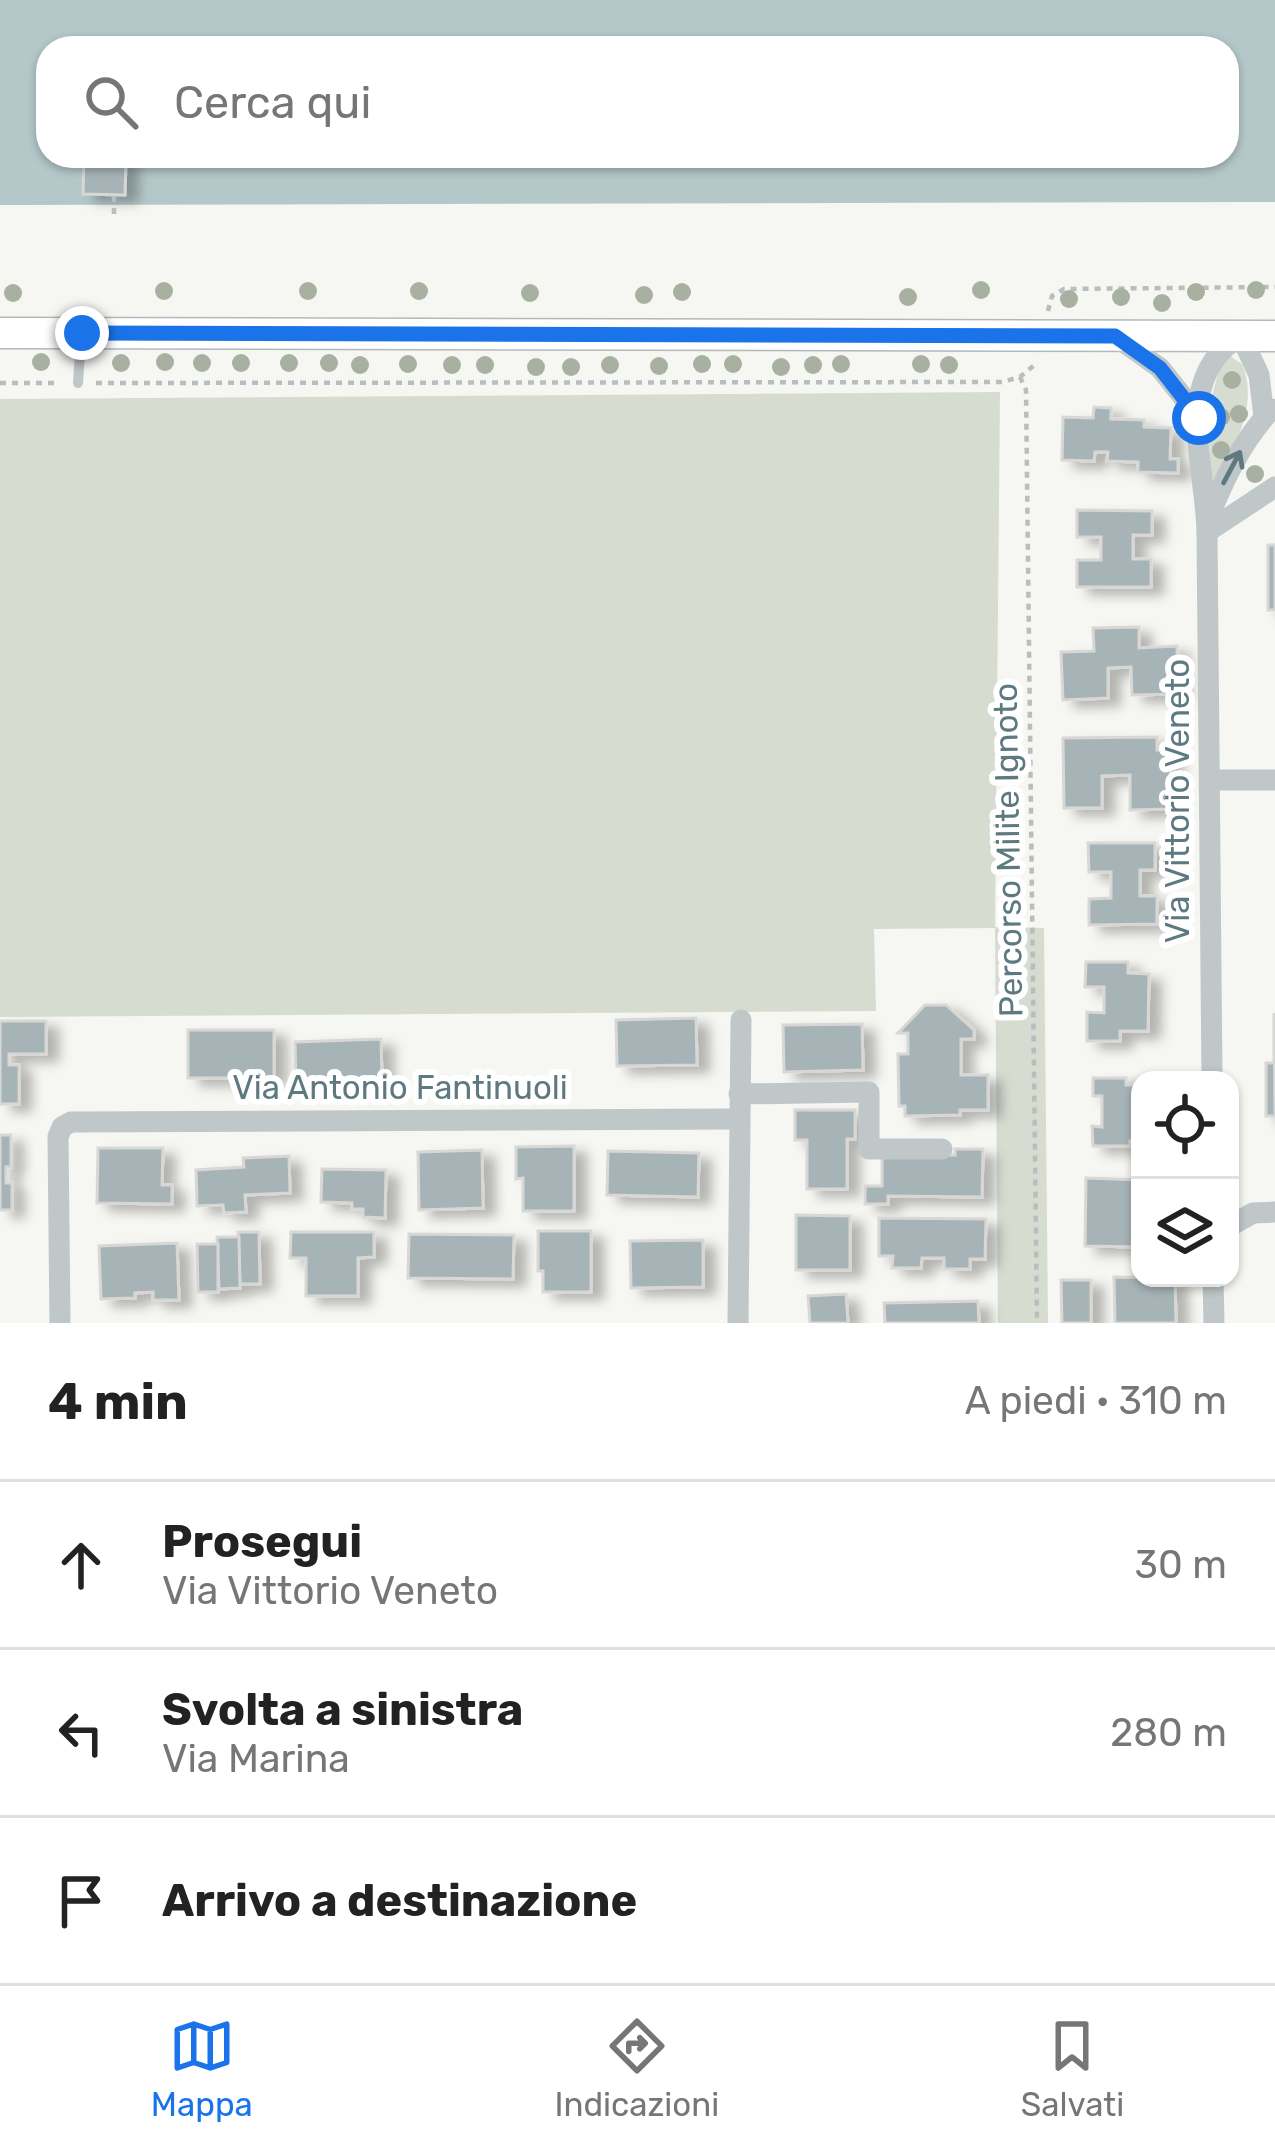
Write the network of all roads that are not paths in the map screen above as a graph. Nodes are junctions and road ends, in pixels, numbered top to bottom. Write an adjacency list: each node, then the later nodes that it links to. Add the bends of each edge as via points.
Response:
1 (0, 333): 2 (street)
2 (82, 333): 3 (street); 6 (lane)
3 (1115, 336): 4 (street); 8 (street, via 1160,368)
4 (1241, 336): 5 (street); 7 (street, Via Vittorio Veneto); 8 (street, Via Vittorio Veneto, via 1212,358)
5 (1275, 336)
6 (78, 383)
7 (1270, 411): 10 (street, Via Vittorio Veneto, one-way to 7, via 1226,475)
8 (1199, 418): 10 (street, Via Vittorio Veneto)
9 (1275, 487): 10 (street)
10 (1207, 527): 11 (street, Via Vittorio Veneto)
11 (1210, 780): 12 (street); 14 (street, Via Vittorio Veneto)
12 (1275, 780)
13 (740, 1020): 15 (street)
14 (1212, 1071)
15 (739, 1094): 16 (street); 17 (street, via 869,1092 869,1149)
16 (739, 1119): 19 (street, Via Antonio Fantinuoli, via 71,1122 58,1137); 20 (street)
17 (942, 1148)
18 (1213, 1287): 21 (street)
19 (60, 1323)
20 (739, 1323)
21 (1214, 1323)

